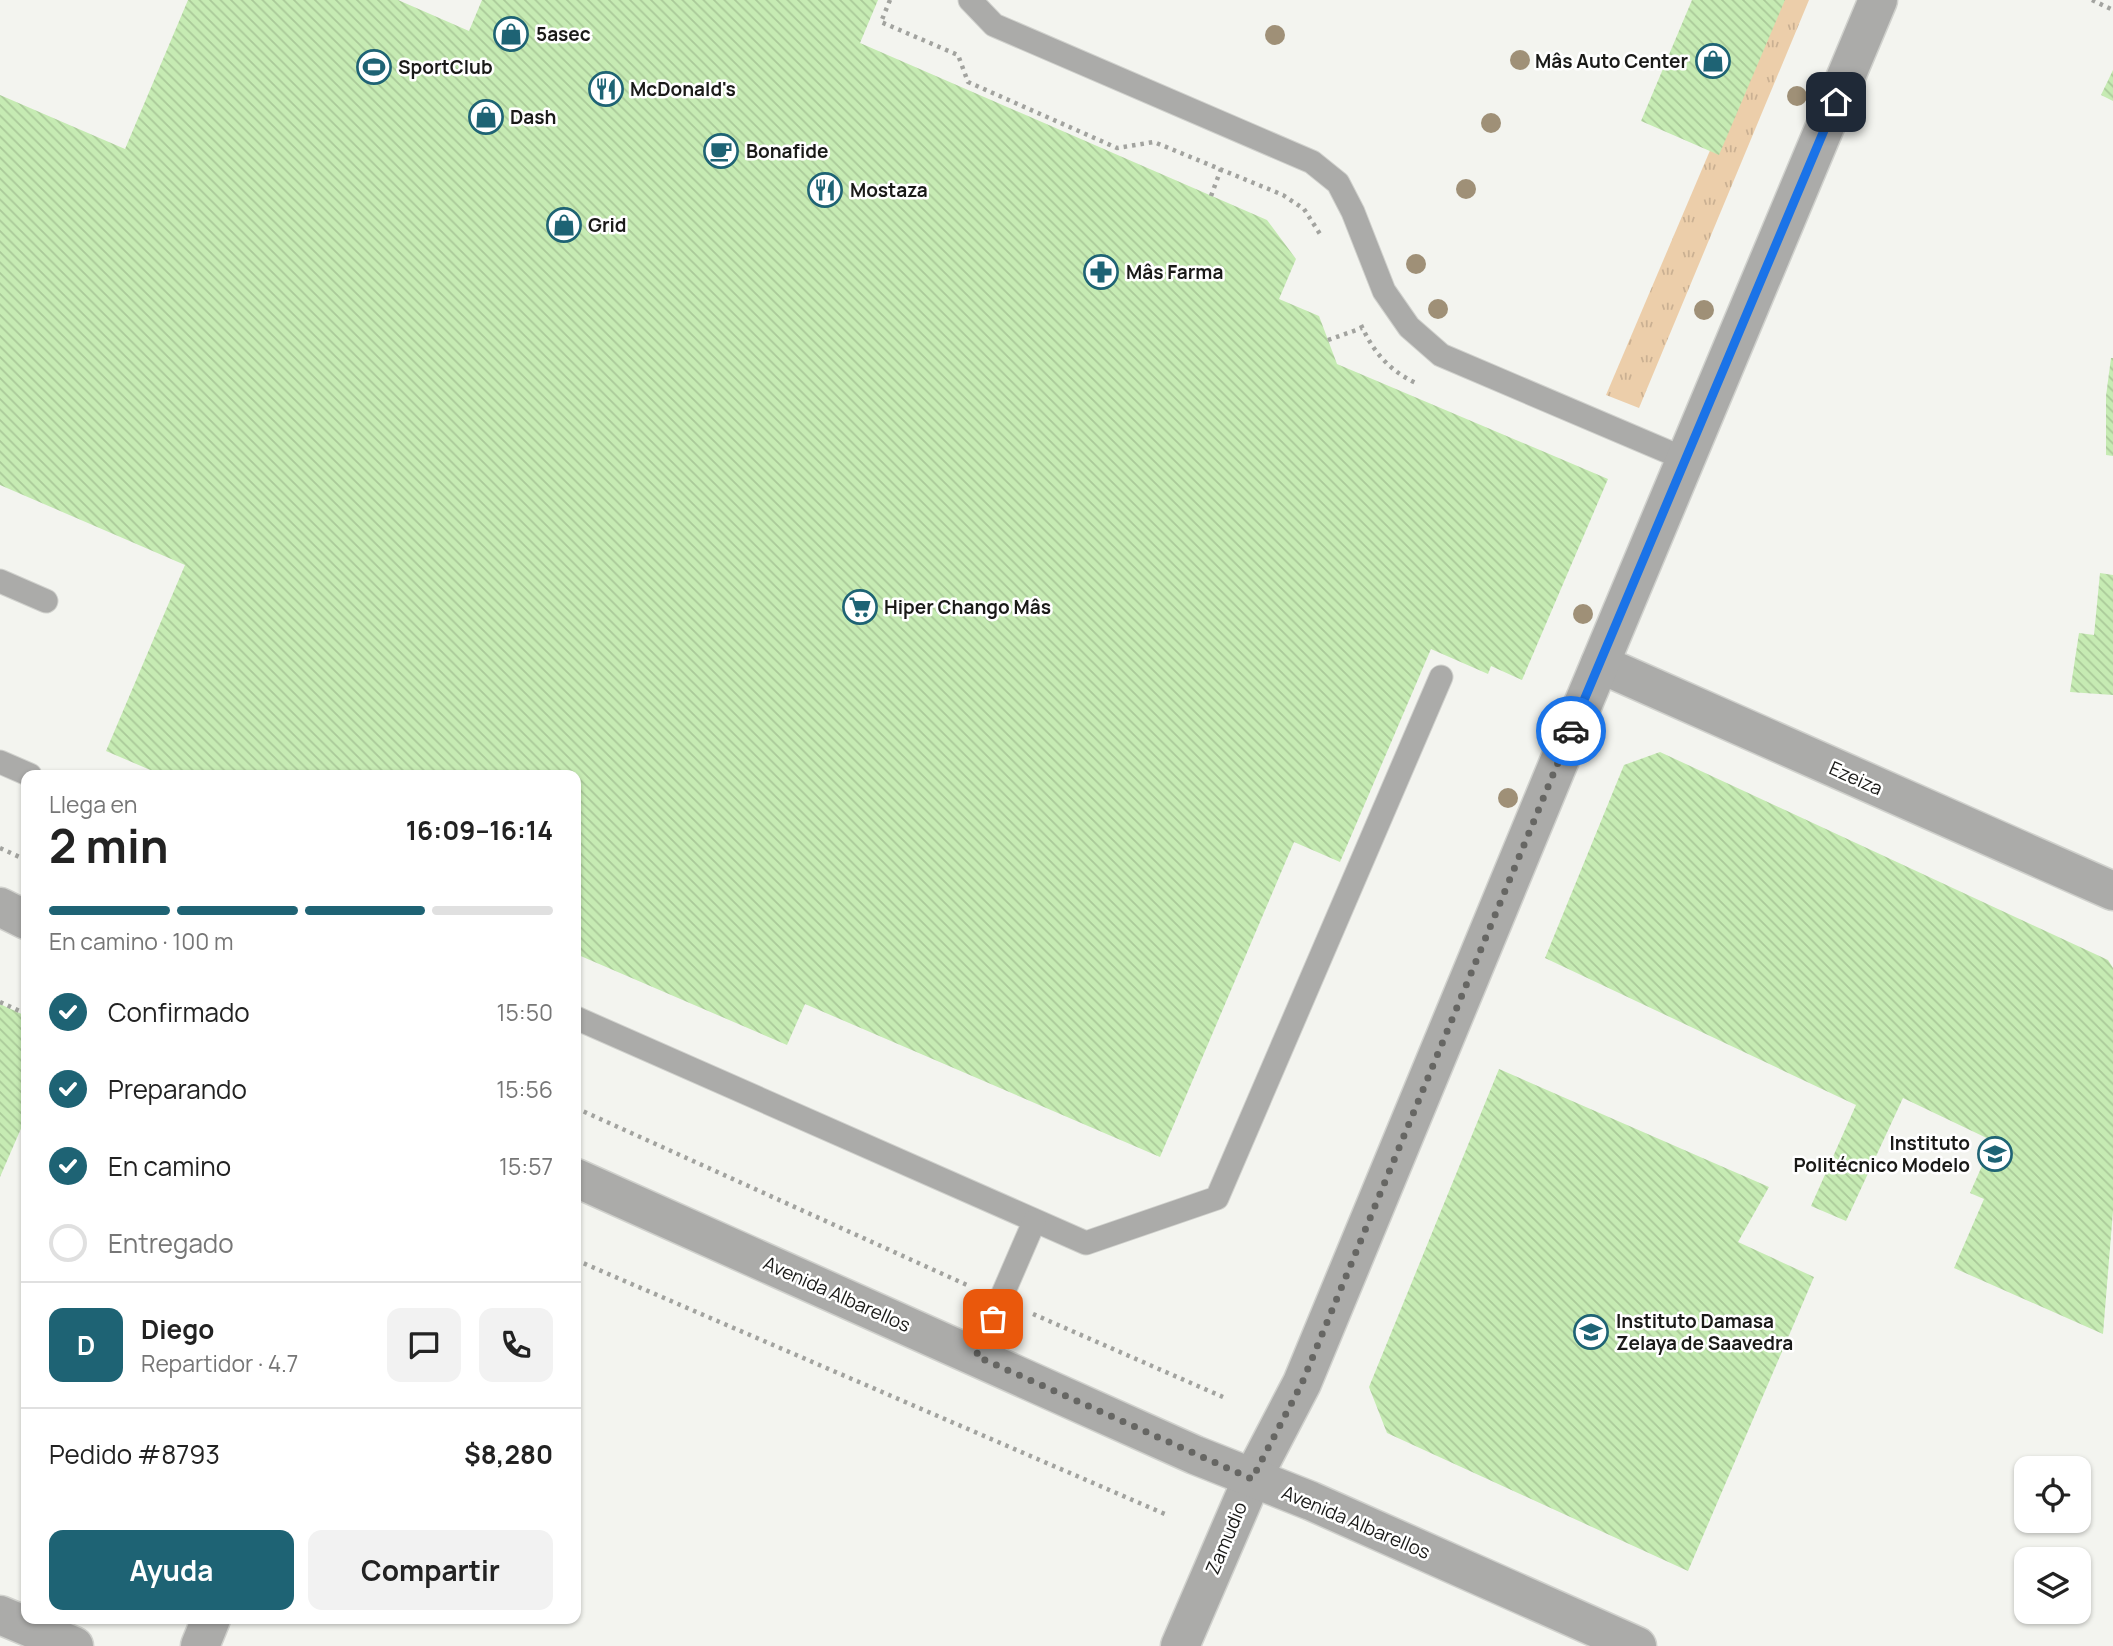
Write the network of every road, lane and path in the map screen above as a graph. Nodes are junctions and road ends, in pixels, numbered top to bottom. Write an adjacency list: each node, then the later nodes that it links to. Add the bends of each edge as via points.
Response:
1 (890, 0): 6 (path, via 881,22 958,55 968,82 1117,148 1154,142 1283,195 1304,209)
2 (970, 0): 11 (lane, via 994,25 1312,162 1338,183 1384,291 1409,327 1441,355)
3 (1878, 0): 11 (street, Zamudio)
4 (2092, 0): 5 (path)
5 (2113, 10)
6 (1325, 245)
7 (1357, 316): 8 (path)
8 (1362, 328): 9 (path); 10 (path, via 1372,349 1391,369)
9 (1328, 340)
10 (1421, 385)
11 (1685, 459): 14 (street, Zamudio)
12 (0, 581): 13 (lane)
13 (46, 601)
14 (1600, 664): 20 (street, Ezeiza); 33 (street, Zamudio, via 1302,1383)
15 (1441, 677): 28 (lane, via 1217,1198 1086,1243)
16 (0, 762): 17 (lane)
17 (21, 771)
18 (0, 848): 19 (path)
19 (21, 858)
20 (2113, 891)
21 (0, 908): 22 (street)
22 (21, 918)
23 (0, 1002): 24 (path)
24 (21, 1012)
25 (581, 1020): 28 (lane)
26 (581, 1110): 30 (path)
27 (581, 1180): 31 (street, Avenida Albarellos)
28 (1034, 1222): 30 (lane)
29 (581, 1262): 34 (path)
30 (1001, 1300): 31 (lane); 32 (path)
31 (976, 1356): 33 (street, Avenida Albarellos)
32 (1223, 1396)
33 (1252, 1479): 41 (street, Zamudio); 42 (street, Avenida Albarellos)
34 (1165, 1514)
35 (0, 1615): 36 (street)
36 (21, 1624)
37 (21, 1624): 39 (street)
38 (209, 1624): 40 (street)
39 (74, 1646)
40 (200, 1646)
41 (1180, 1646)
42 (1637, 1646)

